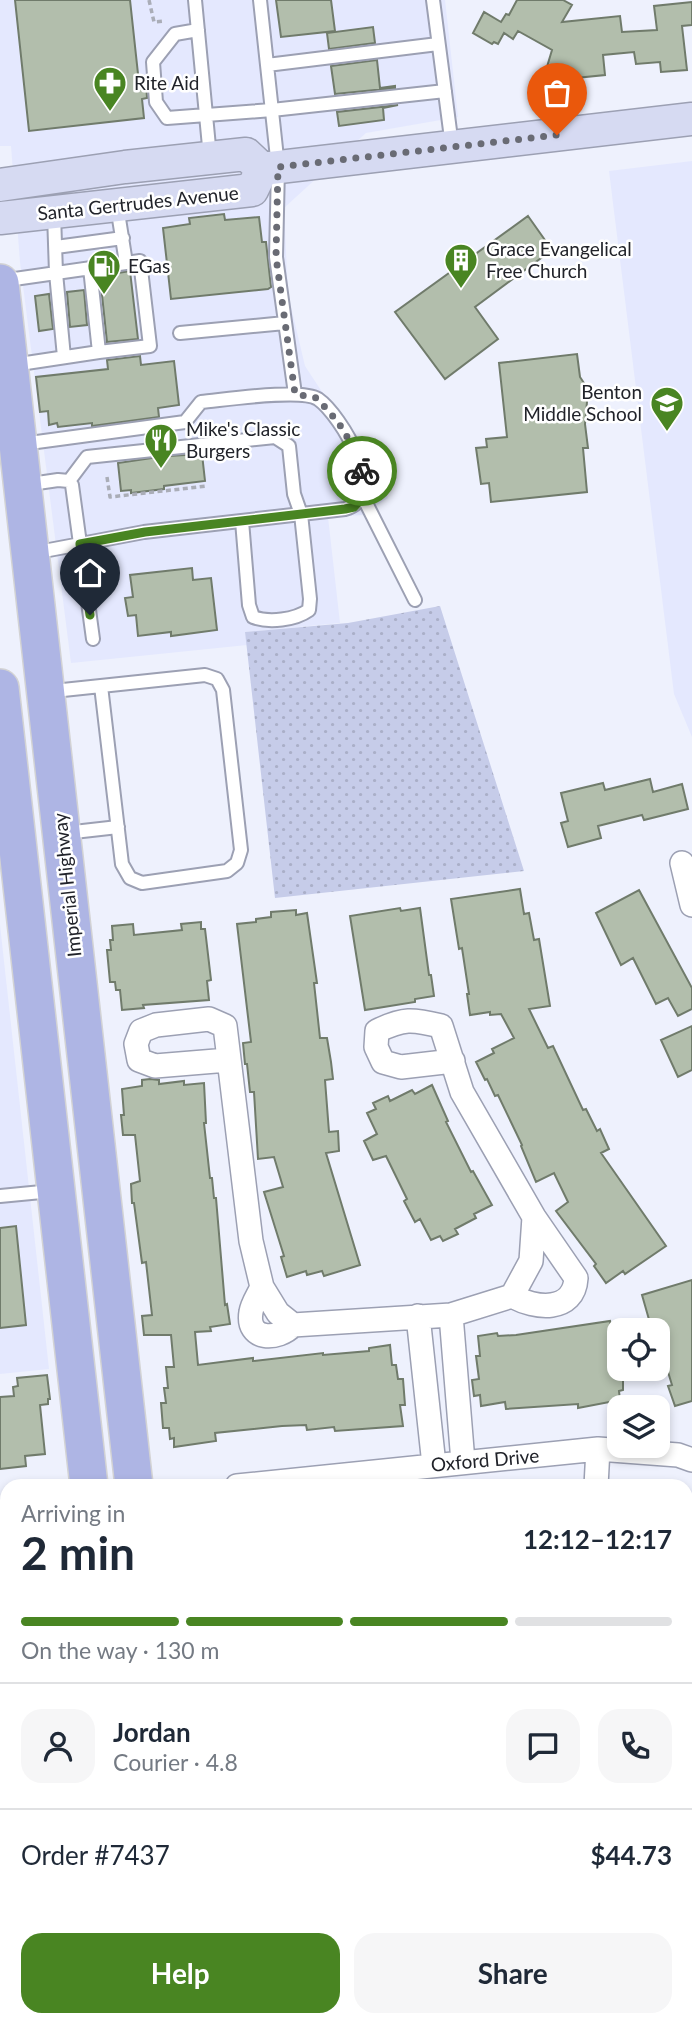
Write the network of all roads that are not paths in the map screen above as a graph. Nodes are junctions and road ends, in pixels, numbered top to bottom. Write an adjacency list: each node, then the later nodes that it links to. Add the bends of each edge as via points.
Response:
1 (195, 0): 4 (lane)
2 (260, 0): 6 (lane)
3 (433, 0): 5 (lane)
4 (198, 30): 9 (lane); 9 (lane, via 175,34 153,62 156,102 167,118)
5 (439, 44): 6 (lane); 7 (lane)
6 (267, 65): 8 (lane)
7 (445, 91): 8 (lane); 11 (lane)
8 (272, 110): 9 (lane); 13 (lane)
9 (206, 115): 12 (lane)
10 (692, 119): 11 (main road)
11 (452, 147): 13 (main road)
12 (211, 158): 13 (main road, Santa Gertrudes Avenue, via 246,154); 14 (main road, Santa Gertrudes Avenue)
13 (270, 168): 15 (main road, Santa Gertrudes Avenue, via 252,190); 24 (lane)
14 (0, 185)
15 (117, 206): 16 (main road, Santa Gertrudes Avenue); 18 (lane)
16 (54, 213): 17 (main road, Santa Gertrudes Avenue); 19 (lane)
17 (0, 218)
18 (122, 238): 19 (lane); 20 (lane)
19 (56, 247): 22 (lane)
20 (126, 263): 21 (lane); 26 (lane, via 140,261 150,346)
21 (90, 268): 22 (lane); 26 (lane)
22 (56, 273): 23 (lane); 27 (lane)
23 (0, 282): 28 (main road, Imperial Highway)
24 (285, 323): 25 (lane); 29 (lane)
25 (180, 333)
26 (99, 352): 27 (lane)
27 (64, 357): 28 (lane)
28 (9, 365): 30 (main road, Imperial Highway)
29 (295, 394): 30 (lane, via 201,401 185,422); 35 (lane, via 317,398 338,422 363,474)
30 (18, 444): 34 (main road, Imperial Highway)
31 (172, 448): 36 (lane, via 275,437 289,446)
32 (153, 450): 33 (lane, via 87,457)
33 (69, 481): 34 (lane); 38 (lane)
34 (22, 485): 39 (main road, Imperial Highway)
35 (363, 497): 36 (lane, via 354,507); 40 (lane)
36 (300, 514): 37 (lane); 37 (lane, via 309,610 301,616 262,621 253,617 249,605)
37 (242, 521): 38 (lane)
38 (80, 544): 39 (lane); 41 (lane)
39 (15, 555): 44 (main road, Imperial Highway)
40 (415, 600)
41 (93, 639)
42 (101, 686): 44 (lane); 45 (lane); 45 (lane, via 205,675 217,679 223,690 241,850 237,863 227,871 142,883 130,878 122,864)
43 (0, 688): 47 (main road)
44 (45, 692): 46 (main road, Imperial Highway)
45 (117, 827): 46 (lane)
46 (61, 834): 47 (street); 63 (main road, Imperial Highway)
47 (8, 839): 52 (main road)
48 (682, 863): 49 (street)
49 (692, 905)
50 (228, 1060): 57 (street, via 251,1241 262,1287 278,1313 293,1325)
51 (453, 1061): 54 (street, via 462,1092)
52 (56, 1190): 53 (lane); 62 (main road)
53 (0, 1196)
54 (534, 1217): 55 (street, via 531,1261); 55 (street, via 576,1278 576,1289 548,1307)
55 (512, 1296): 56 (street)
56 (451, 1315): 57 (street); 60 (street)
57 (418, 1316): 61 (street)
58 (598, 1449): 59 (street, Oxford Drive); 60 (street, Oxford Drive); 65 (street)
59 (692, 1460)
60 (463, 1462): 61 (street, Oxford Drive)
61 (434, 1465): 64 (street, Oxford Drive)
62 (88, 1479)
63 (133, 1479)
64 (303, 1479)
65 (596, 1479)

